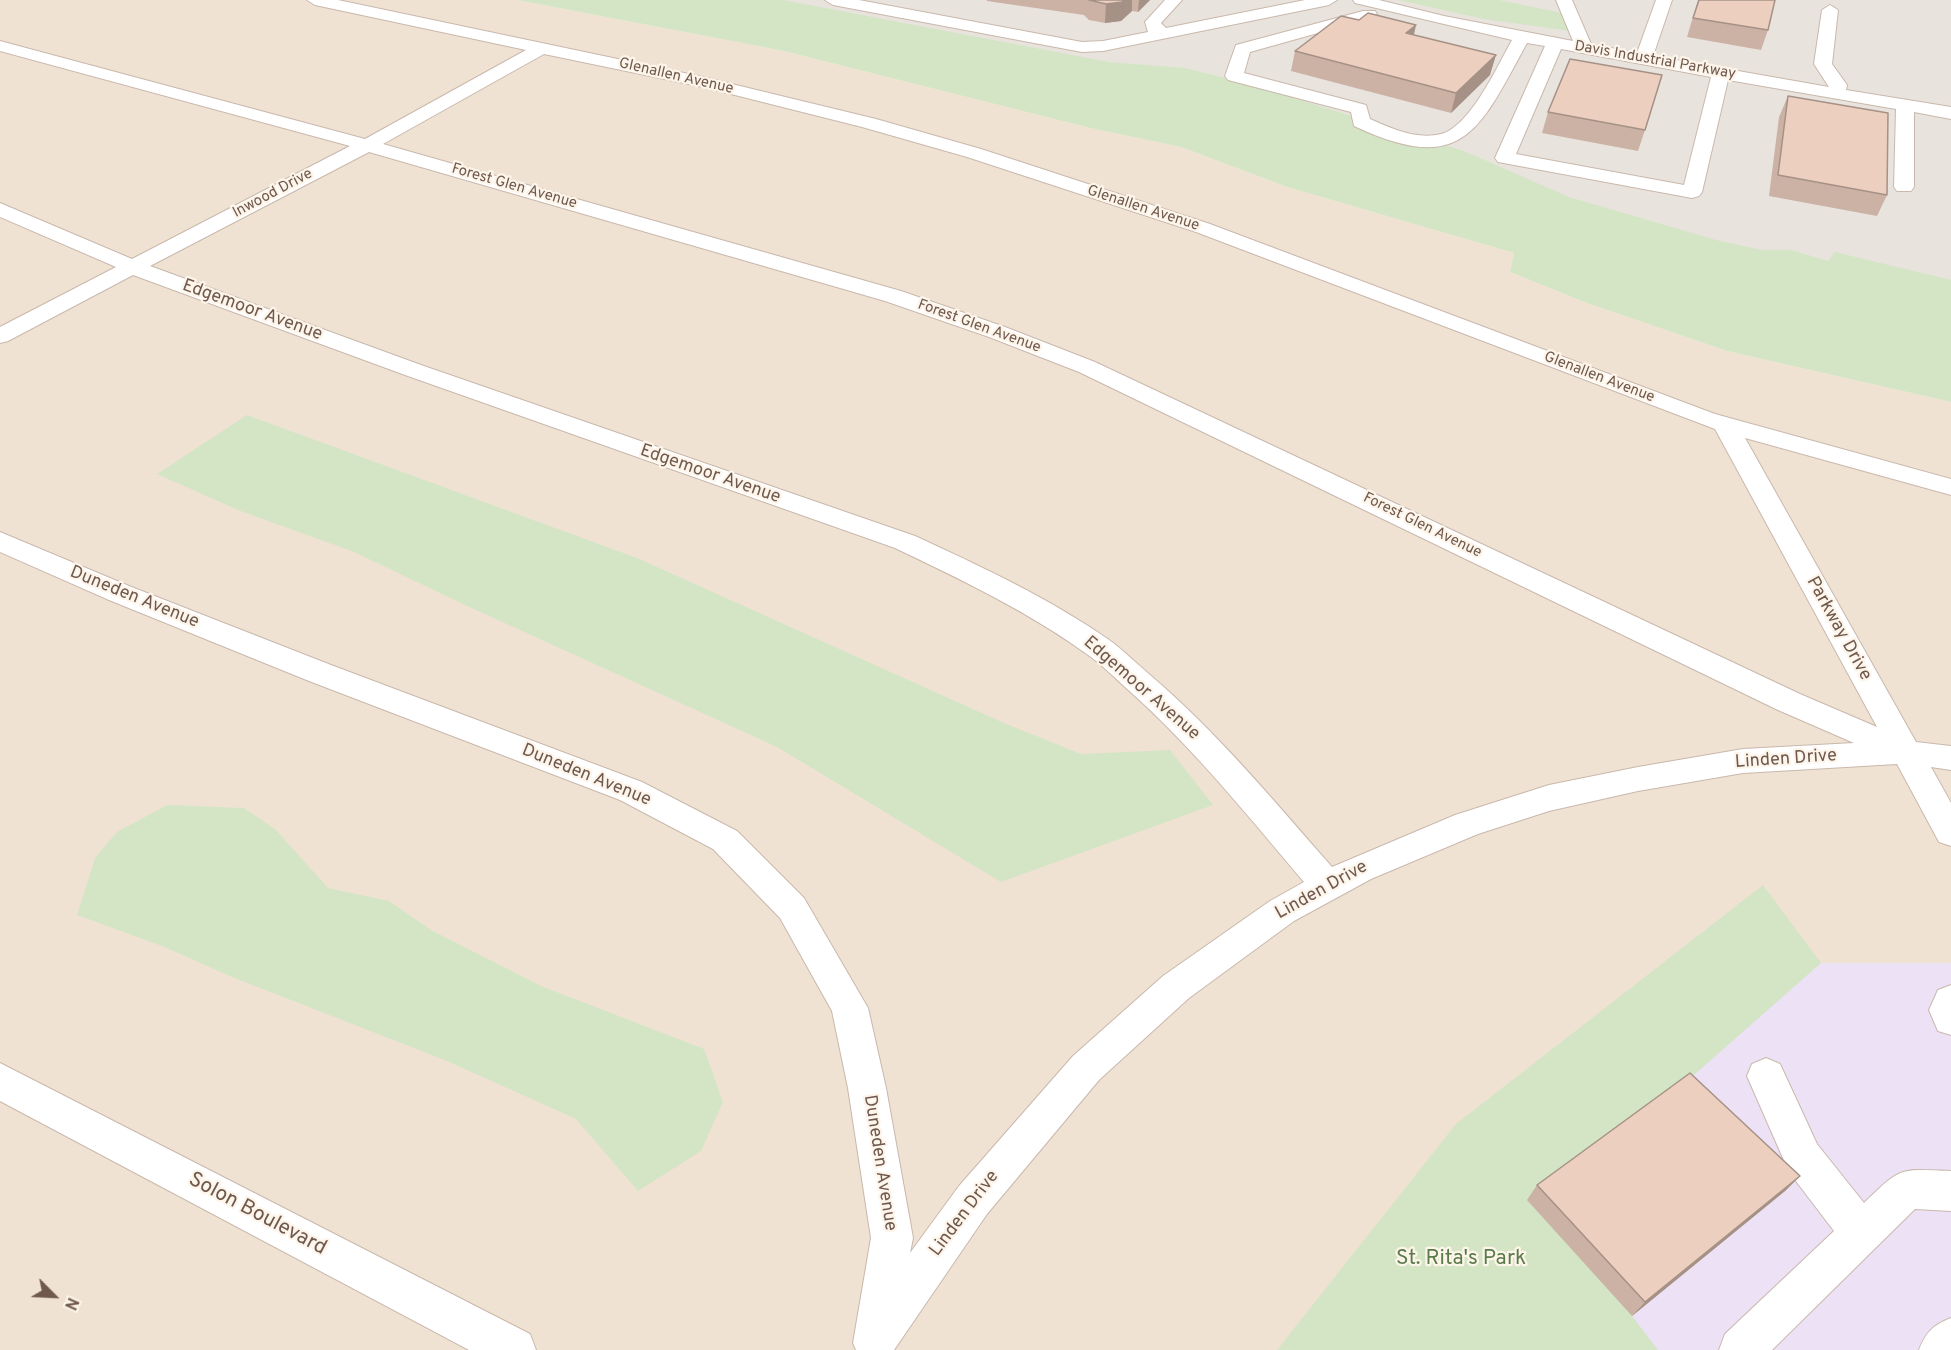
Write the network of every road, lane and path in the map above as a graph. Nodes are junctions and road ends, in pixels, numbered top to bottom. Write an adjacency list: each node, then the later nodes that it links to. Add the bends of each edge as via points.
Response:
1 (315, 0): 18 (street, Glenallen Avenue)
2 (833, 0): 15 (street, via 1082,47)
3 (1174, 0): 11 (street)
4 (1329, 0): 13 (street)
5 (1361, 0): 9 (street, Davis Industrial Parkway)
6 (1564, 0): 19 (street)
7 (1657, 4): 20 (street)
8 (1219, 5): 11 (street, via 1194,16)
9 (1389, 8): 14 (street, Davis Industrial Parkway); 14 (street, via 1242,49 1234,76 1360,109 1361,122 1395,138 1434,141 1456,136 1477,114)
10 (1830, 10): 22 (street, via 1823,64 1838,85)
11 (1160, 14): 13 (street, via 1153,22)
12 (1087, 30): 15 (street)
13 (1162, 34): 15 (street)
14 (1522, 37): 16 (street, Davis Industrial Parkway)
15 (1130, 41)
16 (1555, 43): 19 (street, Davis Industrial Parkway); 21 (street, via 1506,158 1692,192)
17 (0, 46): 25 (street, Forest Glen Avenue)
18 (543, 47): 25 (street, Inwood Drive); 30 (street, Glenallen Avenue, via 795,104 974,153 1203,228)
19 (1585, 49): 20 (street, Davis Industrial Parkway)
20 (1643, 60): 21 (street, Davis Industrial Parkway)
21 (1721, 74): 22 (street, Davis Industrial Parkway)
22 (1836, 93): 23 (street, Davis Industrial Parkway)
23 (1905, 105): 24 (street, Davis Industrial Parkway); 26 (street)
24 (1951, 113)
25 (367, 145): 28 (street, Inwood Drive); 33 (street, Forest Glen Avenue, via 893,296 1047,352 1171,406 1789,702)
26 (1904, 187)
27 (0, 209): 28 (street, Edgemoor Avenue)
28 (132, 267): 29 (street, Inwood Drive); 36 (street, Edgemoor Avenue, via 412,370 905,542 975,575 1102,650 1156,697 1209,749)
29 (0, 336)
30 (1725, 424): 31 (street, Glenallen Avenue); 33 (street, Parkway Drive)
31 (1951, 487)
32 (0, 541): 44 (street, Duneden Avenue, via 119,593 631,791 724,840 792,908 850,1008 892,1238)
33 (1905, 752): 34 (street, Linden Drive); 35 (street, Parkway Drive); 36 (street, Linden Drive, via 1743,761 1549,798 1467,824)
34 (1951, 758)
35 (1951, 833)
36 (1328, 886): 44 (street, Linden Drive, via 1282,911 1176,987 1086,1068 973,1200)
37 (1951, 1000): 38 (street, via 1947,1010)
38 (1951, 1019)
39 (1766, 1076): 42 (street, via 1803,1158)
40 (0, 1081): 45 (street, Solon Boulevard)
41 (1951, 1191): 42 (street, via 1907,1189)
42 (1862, 1233): 46 (street)
43 (1951, 1340): 47 (street)
44 (873, 1346)
45 (514, 1350)
46 (1741, 1350)
47 (1941, 1350)

